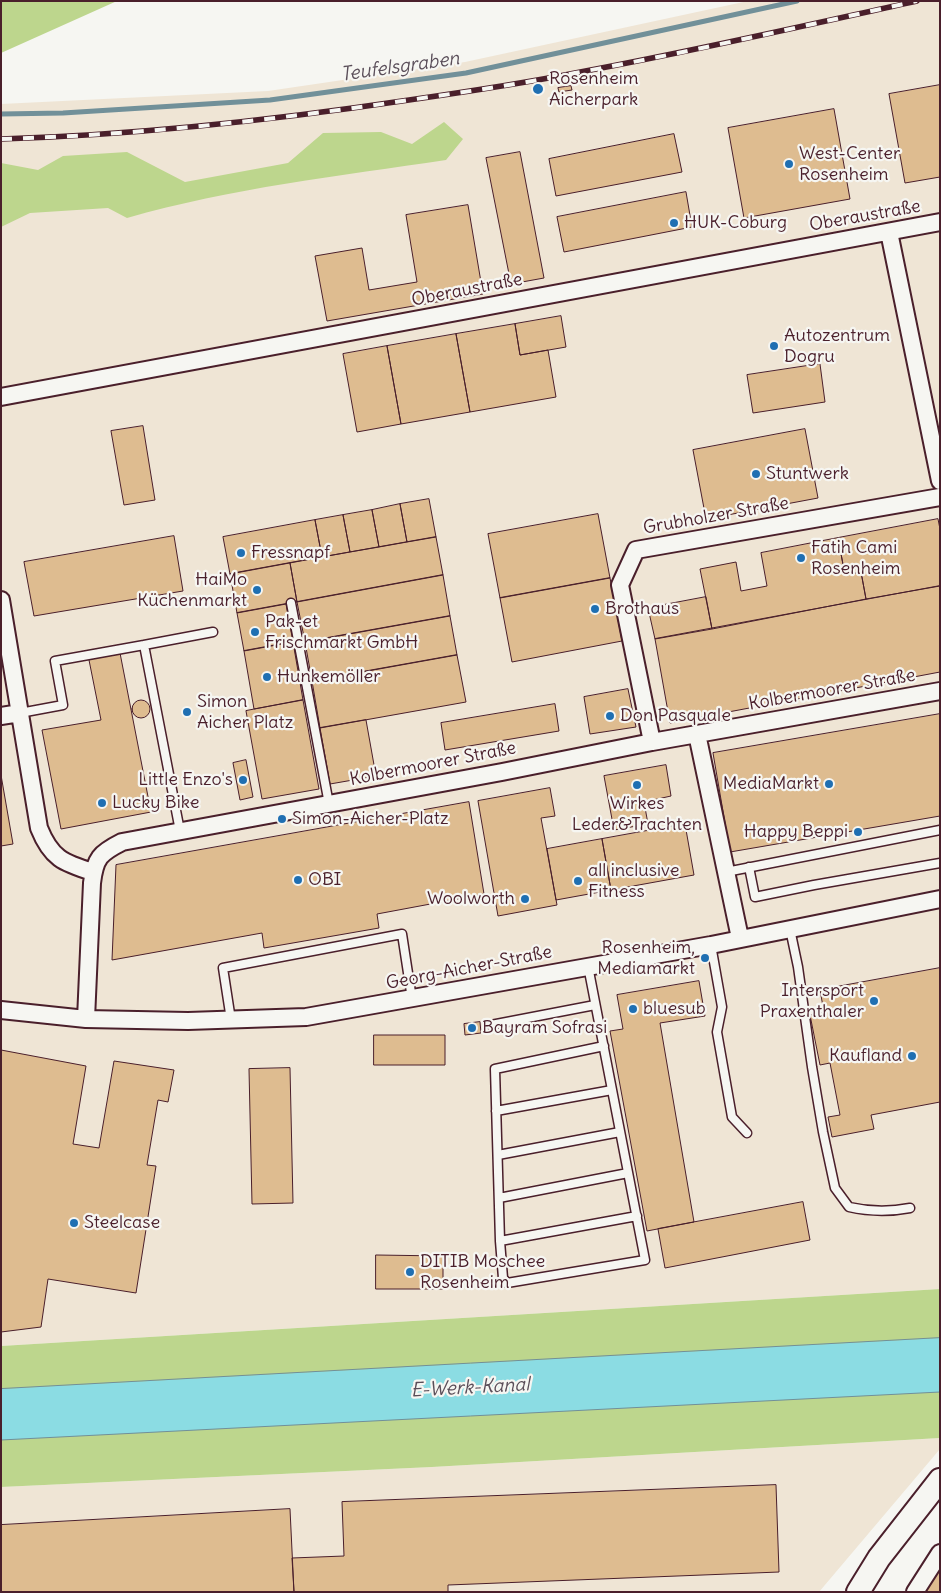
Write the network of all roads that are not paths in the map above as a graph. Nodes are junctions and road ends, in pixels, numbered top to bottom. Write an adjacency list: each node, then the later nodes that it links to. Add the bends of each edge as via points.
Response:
1 (940, 222): 2 (street, Oberaustraße)
2 (889, 232): 3 (street, Oberaustraße); 4 (street)
3 (1, 398)
4 (940, 481)
5 (940, 497): 14 (street, Grubholzer Straße, via 636,550 620,585)
6 (1, 600): 11 (street)
7 (291, 603): 15 (lane)
8 (213, 632): 9 (lane)
9 (144, 645): 11 (lane, via 55,661 63,705); 17 (lane)
10 (940, 691): 13 (street, Kolbermoorer Straße)
11 (20, 713): 12 (street); 20 (street, via 39,828 46,845 59,858)
12 (1, 716)
13 (697, 734): 14 (street, Kolbermoorer Straße); 21 (street)
14 (652, 742): 15 (street, Kolbermoorer Straße)
15 (329, 804): 17 (street, Kolbermoorer Straße)
16 (940, 830): 19 (lane)
17 (180, 831): 20 (street, Kolbermoorer Straße, via 122,842 105,850)
18 (940, 863): 19 (lane, via 755,897)
19 (748, 866): 21 (lane)
20 (93, 872): 30 (street, Kolbermoorer Straße)
21 (726, 872): 24 (street)
22 (940, 899): 23 (street, Georg-Aicher-Straße)
23 (790, 928): 24 (street, Georg-Aicher-Straße); 41 (lane, via 813,1077 835,1188 849,1207 888,1212)
24 (740, 938): 25 (street, Georg-Aicher-Straße)
25 (711, 945): 26 (street, Georg-Aicher-Straße); 37 (lane, via 722,1007 717,1032 732,1117)
26 (588, 966): 27 (street, Georg-Aicher-Straße); 28 (lane)
27 (412, 999): 31 (street, Georg-Aicher-Straße, via 306,1018); 31 (lane, via 402,934 223,968)
28 (595, 1005): 32 (lane); 33 (lane)
29 (1, 1010): 30 (street, Georg-Aicher-Straße)
30 (86, 1019): 31 (street, Georg-Aicher-Straße)
31 (230, 1020)
32 (491, 1025)
33 (604, 1046): 34 (lane); 35 (lane, via 495,1069)
34 (612, 1090): 35 (lane); 36 (lane)
35 (496, 1111): 38 (lane)
36 (620, 1132): 38 (lane); 39 (lane)
37 (747, 1133)
38 (498, 1155): 40 (lane)
39 (628, 1173): 40 (lane); 42 (lane)
40 (500, 1198): 43 (lane)
41 (910, 1208)
42 (637, 1216): 43 (lane); 43 (lane, via 645,1260 507,1283 503,1278)
43 (500, 1241)
44 (940, 1480): 46 (main road)
45 (940, 1553): 47 (street)
46 (858, 1592)
47 (914, 1592)

